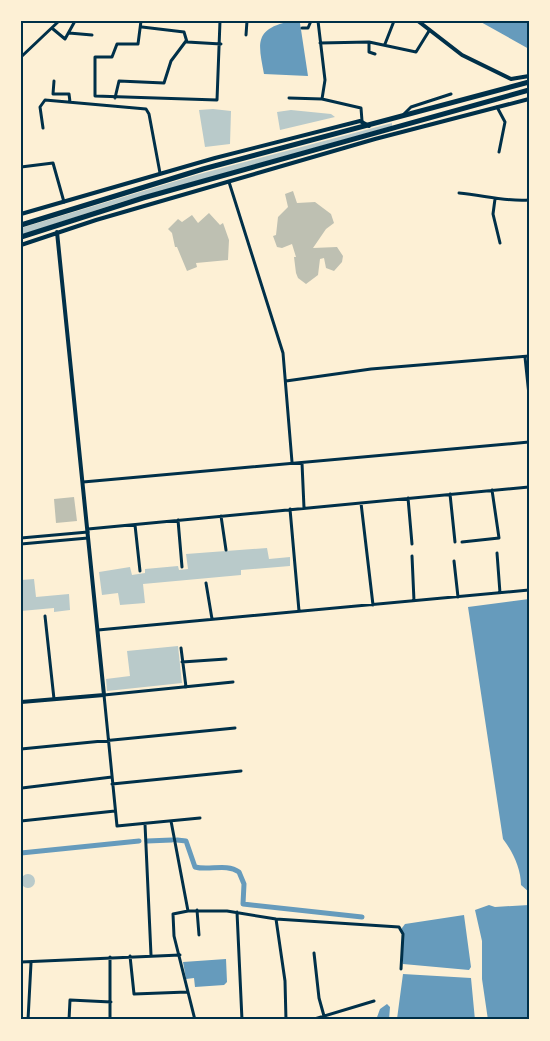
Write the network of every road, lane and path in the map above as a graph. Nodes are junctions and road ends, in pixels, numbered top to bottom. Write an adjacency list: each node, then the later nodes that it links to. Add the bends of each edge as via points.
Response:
1 (60, 21): 12 (street)
2 (75, 21): 14 (street)
3 (141, 21): 10 (street)
4 (220, 21): 20 (street)
5 (247, 21): 16 (street)
6 (311, 21): 11 (street, via 308,28)
7 (318, 21): 19 (street)
8 (394, 21): 21 (street)
9 (418, 21): 13 (street)
10 (142, 27): 17 (street, via 184,32); 29 (street, via 138,44 117,44 112,57 94,59 95,96)
11 (302, 27)
12 (53, 29): 14 (street, via 65,39); 23 (street)
13 (429, 31): 21 (street, via 416,52); 24 (street, via 462,55 508,78)
14 (69, 33): 15 (street)
15 (92, 35)
16 (246, 35)
17 (186, 41): 20 (street); 29 (street, via 171,61 164,83 118,81)
18 (369, 42): 19 (street); 21 (street); 22 (street, via 369,52)
19 (321, 43): 32 (street, via 325,80)
20 (221, 44): 29 (street, via 217,100)
21 (385, 44)
22 (375, 54)
23 (21, 57)
24 (529, 75)
25 (54, 81): 31 (street, via 53,94)
26 (529, 82): 35 (main road)
27 (529, 90): 42 (main road)
28 (451, 94): 35 (street, via 411,107)
29 (116, 98)
30 (289, 98): 32 (street)
31 (70, 99): 38 (street, via 42,102); 41 (street, via 146,110)
32 (322, 99): 36 (street, via 361,108)
33 (529, 99): 34 (street)
34 (497, 107): 39 (street, via 505,122); 43 (street)
35 (404, 117): 37 (main road)
36 (362, 121): 37 (street); 41 (street)
37 (369, 126): 49 (main road, via 191,172)
38 (43, 128)
39 (499, 152)
40 (21, 167): 47 (street, via 53,162)
41 (160, 173): 47 (street)
42 (226, 176): 43 (street); 51 (main road)
43 (229, 183): 50 (street); 55 (street, via 284,353)
44 (459, 194): 45 (street)
45 (495, 199): 46 (street); 52 (street)
46 (529, 200)
47 (64, 202): 48 (street)
48 (21, 214)
49 (21, 225)
50 (57, 232): 53 (street); 60 (street)
51 (21, 237)
52 (500, 243)
53 (21, 245)
54 (527, 356): 55 (street, via 371,369); 56 (street)
55 (285, 381): 58 (street)
56 (529, 395)
57 (529, 442): 59 (street)
58 (292, 462): 59 (street); 60 (street)
59 (302, 463): 66 (street)
60 (83, 482): 71 (street)
61 (529, 487): 62 (street)
62 (492, 490): 63 (street); 75 (street, via 499,538)
63 (450, 494): 64 (street); 74 (street)
64 (408, 498): 65 (street); 77 (street)
65 (361, 503): 66 (street); 89 (street)
66 (304, 508): 67 (street)
67 (290, 509): 68 (street); 90 (street)
68 (221, 516): 69 (street); 78 (street)
69 (178, 520): 70 (street); 82 (street)
70 (135, 524): 71 (street); 83 (street)
71 (88, 530): 72 (street); 73 (street)
72 (21, 538)
73 (88, 538): 76 (street); 93 (street)
74 (455, 542)
75 (462, 542)
76 (21, 544)
77 (412, 544)
78 (226, 550)
79 (497, 553): 86 (street)
80 (412, 556): 88 (street)
81 (454, 561): 87 (street)
82 (182, 567)
83 (140, 571)
84 (206, 583): 92 (street)
85 (529, 590): 86 (street)
86 (500, 593): 87 (street)
87 (458, 597): 88 (street)
88 (414, 601): 89 (street)
89 (373, 605): 90 (street)
90 (298, 611): 92 (street)
91 (45, 616): 100 (street)
92 (212, 619): 93 (street)
93 (98, 630): 99 (street)
94 (181, 648): 96 (street)
95 (226, 659): 96 (street)
96 (182, 662): 98 (street)
97 (233, 682): 98 (street)
98 (186, 687): 99 (street)
99 (104, 695): 100 (street); 103 (street)
100 (54, 699): 101 (street)
101 (21, 702)
102 (235, 728): 103 (street)
103 (108, 740): 104 (street); 106 (street)
104 (21, 749)
105 (241, 771): 107 (street)
106 (112, 777): 107 (street); 108 (street)
107 (112, 784): 109 (street)
108 (22, 788)
109 (115, 811): 111 (street); 113 (street, via 117,826)
110 (200, 818): 112 (street)
111 (21, 820)
112 (171, 821): 113 (street); 115 (street)
113 (145, 824): 120 (street)
114 (197, 910): 115 (street); 116 (street); 118 (street)
115 (188, 911): 121 (street, via 172,915)
116 (237, 912): 117 (street); 135 (street)
117 (276, 920): 126 (street, via 399,927 403,934); 136 (street)
118 (199, 935)
119 (314, 953): 130 (street)
120 (151, 955): 121 (street); 122 (street)
121 (180, 955): 127 (street)
122 (130, 956): 123 (street); 127 (street, via 134,994)
123 (110, 957): 125 (street); 129 (street)
124 (21, 962): 125 (street)
125 (31, 963): 131 (street)
126 (401, 969)
127 (188, 992): 134 (street)
128 (374, 1001): 130 (street)
129 (111, 1002): 132 (street, via 70,1000); 133 (street)
130 (324, 1016): 137 (street)
131 (28, 1020)
132 (69, 1020)
133 (110, 1020)
134 (195, 1020)
135 (242, 1020)
136 (286, 1020)
137 (312, 1020)

